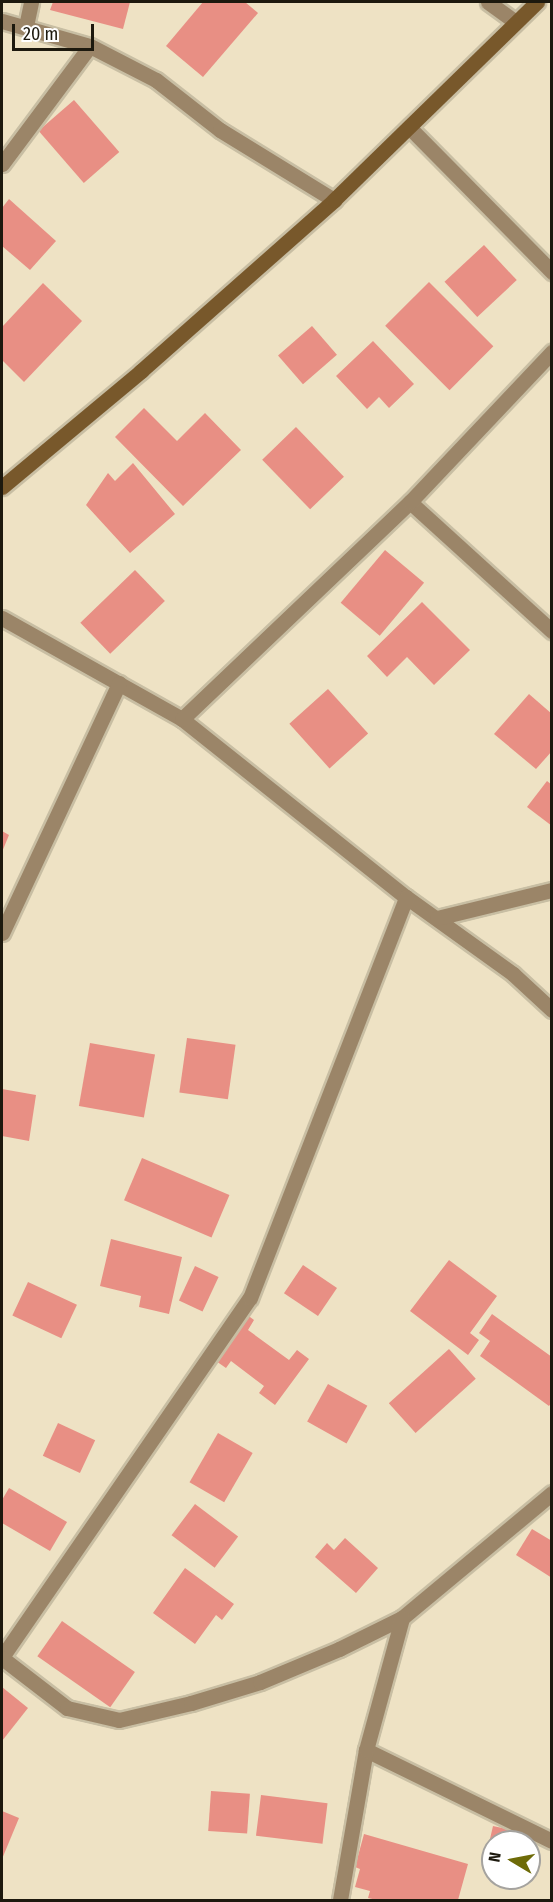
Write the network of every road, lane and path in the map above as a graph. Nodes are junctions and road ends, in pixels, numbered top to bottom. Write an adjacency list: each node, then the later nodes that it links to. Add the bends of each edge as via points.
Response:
1 (31, 2): 6 (street)
2 (488, 2): 5 (street)
3 (537, 2): 5 (street)
4 (2, 21): 6 (street)
5 (516, 22): 8 (street)
6 (26, 26): 7 (street)
7 (90, 46): 9 (street); 10 (street, via 156,80 220,130)
8 (409, 127): 10 (street); 11 (street)
9 (2, 164)
10 (334, 200): 13 (street, via 141,372)
11 (552, 272)
12 (552, 352): 14 (street)
13 (2, 487)
14 (410, 502): 16 (street); 18 (street)
15 (2, 618): 17 (street)
16 (552, 631)
17 (119, 683): 18 (street); 22 (street)
18 (182, 719): 20 (street)
19 (552, 890): 21 (street)
20 (406, 897): 21 (street); 26 (street, via 250,1298)
21 (437, 918): 23 (street, via 513,974)
22 (2, 933)
23 (552, 1010)
24 (552, 1493): 25 (street)
25 (402, 1618): 26 (street, via 260,1682 119,1720 68,1708); 27 (street)
26 (2, 1657)
27 (366, 1750): 28 (street); 29 (street)
28 (552, 1841)
29 (339, 1900)

